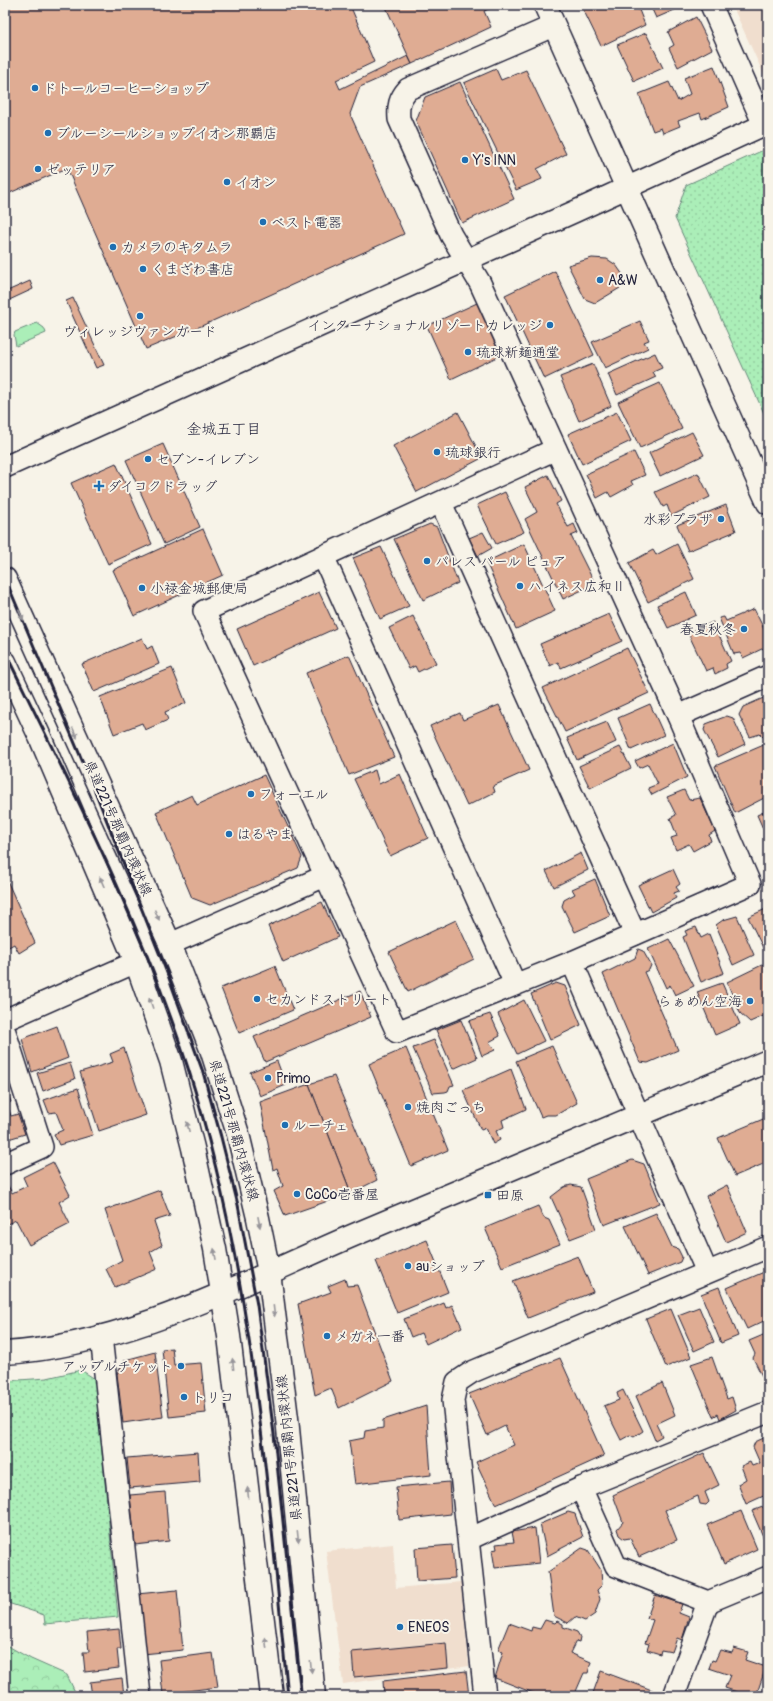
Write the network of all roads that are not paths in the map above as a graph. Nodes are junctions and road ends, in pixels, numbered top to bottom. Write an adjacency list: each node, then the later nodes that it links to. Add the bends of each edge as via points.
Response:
1 (544, 5): 3 (main road)
2 (711, 5): 4 (street)
3 (553, 26): 5 (main road); 6 (street, via 420,83 400,97 398,108 402,128 451,236)
4 (766, 124): 5 (street)
5 (625, 188): 6 (street); 10 (main road)
6 (465, 260): 7 (street, via 480,283); 8 (street)
7 (556, 449): 9 (street); 15 (street)
8 (5, 467)
9 (441, 503): 11 (street); 17 (street)
10 (768, 503)
11 (323, 556): 16 (street, via 204,611); 21 (street)
12 (5, 579): 18 (main road, 県道221号那覇内環状線, one-way to 18)
13 (5, 662): 19 (main road, one-way to 13, via 43,744)
14 (768, 676): 15 (street)
15 (678, 716): 17 (street, via 750,884)
16 (325, 876): 18 (street); 21 (street, via 397,1032)
17 (635, 934): 20 (street)
18 (170, 944): 28 (main road, 県道221号那覇内環状線, one-way to 28, via 211,1049 238,1134)
19 (136, 962): 22 (street); 30 (main road, one-way to 19, via 193,1148 171,1061)
20 (572, 962): 21 (street); 25 (street)
21 (515, 984)
22 (5, 1020)
23 (5, 1032): 26 (street, via 42,1147)
24 (768, 1061): 25 (main road)
25 (639, 1114): 28 (main road); 29 (street)
26 (5, 1164)
27 (768, 1247): 29 (street)
28 (269, 1272): 30 (main road); 40 (main road, 県道221号那覇内環状線, one-way to 40, via 287,1418)
29 (707, 1272): 35 (street, via 472,1372 457,1382 453,1400)
30 (222, 1292): 31 (main road, via 175,1312); 39 (main road, one-way to 30, via 239,1411)
31 (101, 1336): 32 (main road); 38 (street)
32 (5, 1353)
33 (768, 1412): 34 (street)
34 (581, 1488): 35 (street); 37 (street, via 616,1566)
35 (468, 1539): 41 (street)
36 (768, 1577): 37 (street)
37 (708, 1602): 42 (street)
38 (140, 1696)
39 (272, 1696)
40 (314, 1696)
41 (485, 1696)
42 (674, 1696)

